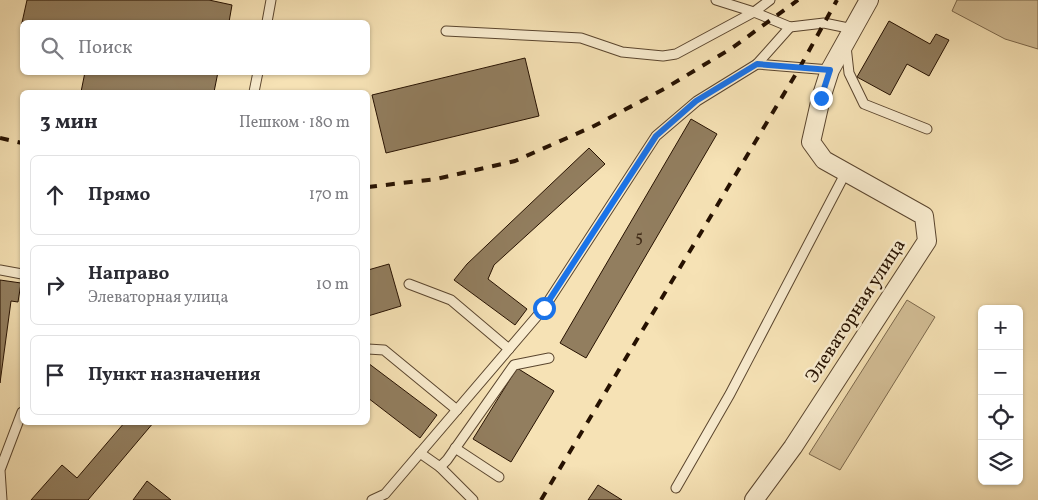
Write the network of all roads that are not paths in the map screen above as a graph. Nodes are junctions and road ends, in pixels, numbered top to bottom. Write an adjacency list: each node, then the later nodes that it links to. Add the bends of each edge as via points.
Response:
1 (270, 0): 6 (lane)
2 (716, 0): 5 (lane)
3 (770, 0): 5 (lane)
4 (869, 0): 9 (street)
5 (754, 12): 7 (lane); 8 (lane, via 676,54 663,56 622,52 581,38)
6 (267, 20)
7 (790, 27): 9 (lane, via 824,23); 10 (lane)
8 (446, 31)
9 (849, 35): 11 (street); 14 (lane, via 849,73 864,104)
10 (757, 64): 11 (lane); 20 (lane, via 696,101 656,136 544,308)
11 (830, 70): 15 (street, Элеваторная улица, via 811,142 824,160)
12 (257, 75): 13 (lane)
13 (254, 90)
14 (927, 129)
15 (846, 172): 29 (lane, via 730,394); 34 (street, Элеваторная улица, via 924,216 927,241 793,447)
16 (0, 270): 17 (lane)
17 (20, 274)
18 (409, 284): 20 (lane, via 451,300)
19 (370, 349): 22 (lane, via 384,350)
20 (509, 349): 22 (lane)
21 (549, 358): 24 (lane, via 514,365)
22 (457, 410): 25 (lane)
23 (20, 417): 27 (lane)
24 (455, 448): 26 (lane); 28 (lane)
25 (420, 453): 26 (lane); 30 (lane)
26 (440, 467): 33 (lane)
27 (0, 469): 31 (lane)
28 (499, 477)
29 (676, 488)
30 (382, 497): 32 (lane)
31 (2, 500)
32 (372, 500)
33 (473, 500)
34 (754, 500)

